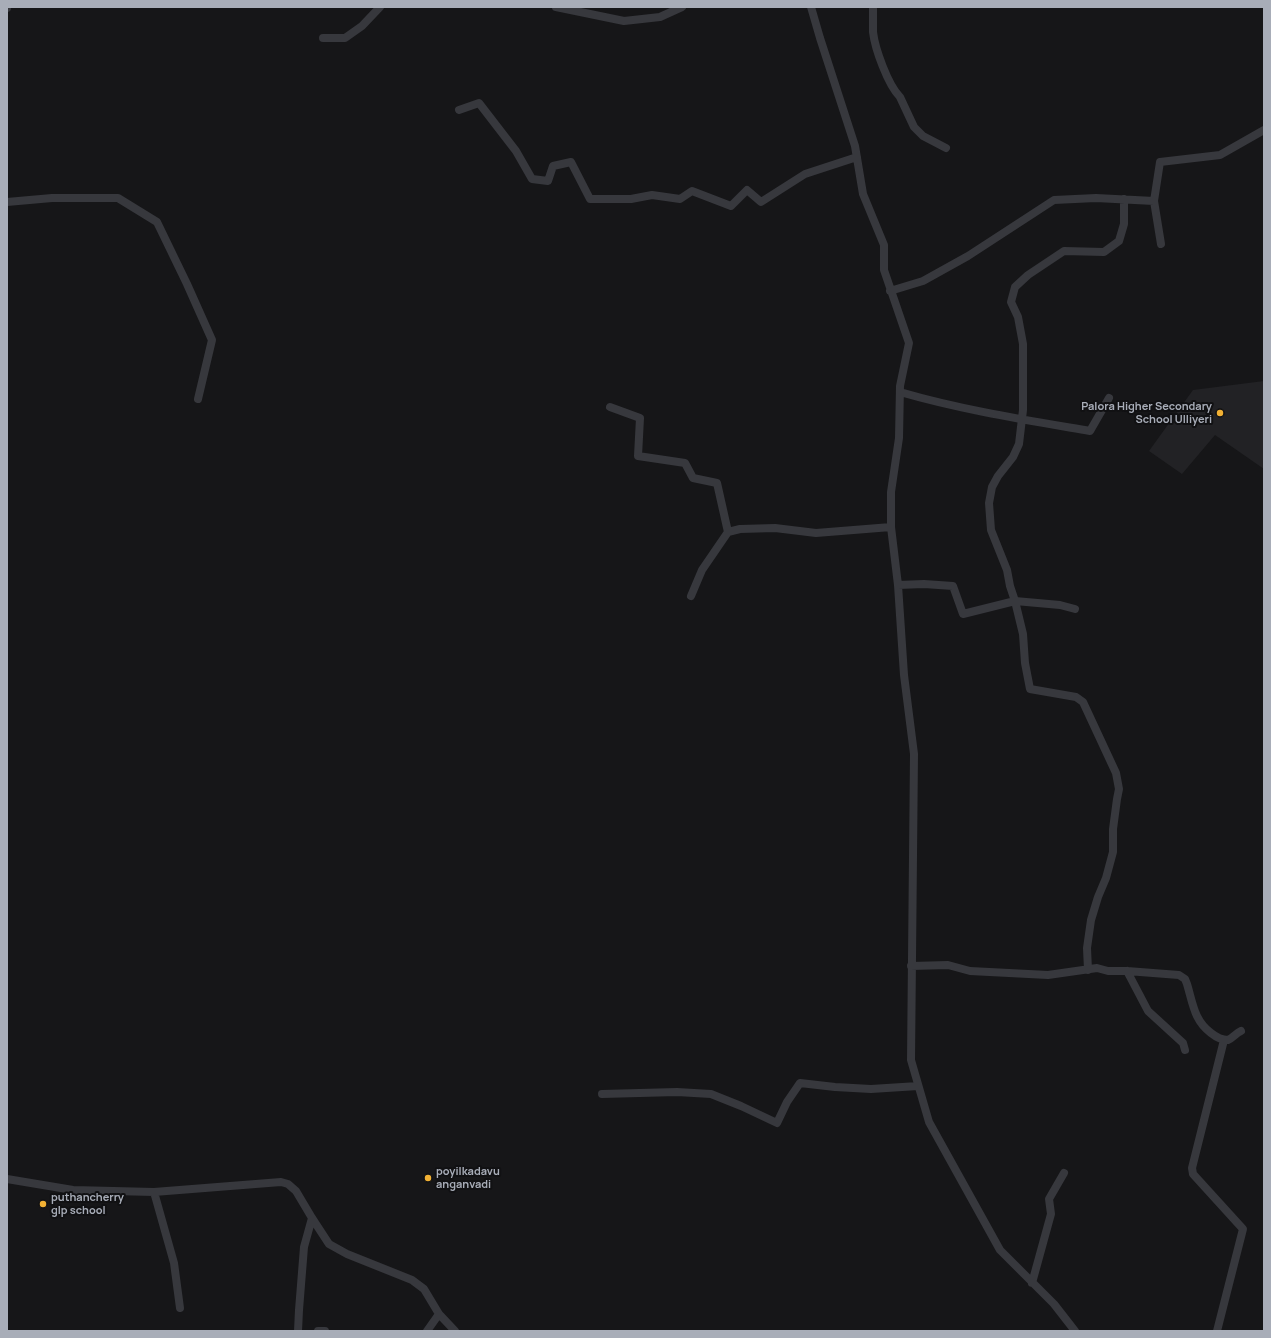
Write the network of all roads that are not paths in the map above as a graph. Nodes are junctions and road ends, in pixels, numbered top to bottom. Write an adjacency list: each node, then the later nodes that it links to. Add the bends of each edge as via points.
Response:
1 (380, 7): 6 (street, via 362,26 345,38)
2 (556, 7): 3 (street, via 624,21 660,17)
3 (682, 7)
4 (811, 7): 10 (street)
5 (873, 7): 9 (street, via 874,33 884,70 914,127 923,136)
6 (323, 38)
7 (458, 110): 10 (street, via 479,103 516,151 532,179 548,180 553,166 572,162 590,199 631,199 652,195 680,199 692,191 731,206 747,190 760,202 805,174)
8 (1264, 130): 12 (street, via 1220,155 1160,162)
9 (946, 148)
10 (857, 157): 15 (street, via 863,194 884,245 884,270)
11 (1124, 199): 12 (street); 15 (street, via 1054,200 968,256 923,281); 20 (street, via 1124,224 1120,241 1104,252 1064,251 1015,287 1011,302 1018,317 1023,344)
12 (1154, 201): 14 (street)
13 (7, 202): 18 (street, via 52,198 118,198 157,222 212,340)
14 (1161, 244)
15 (890, 291): 16 (street, via 909,343)
16 (900, 392): 20 (street); 21 (street, via 900,438 891,492)
17 (1109, 398): 20 (street, via 1090,431)
18 (198, 400)
19 (610, 407): 22 (street, via 640,418 638,456 685,463 693,478 717,483)
20 (1022, 419): 25 (street, via 1019,444 992,487 989,503 991,530 1008,570)
21 (891, 527): 22 (street, via 816,533 775,528); 23 (street)
22 (728, 532): 24 (street, via 702,570)
23 (898, 585): 25 (street, via 953,586 963,614); 27 (street, via 904,675 914,754)
24 (690, 596)
25 (1015, 601): 26 (street); 28 (street, via 1023,634 1030,689 1076,697 1083,702 1117,778 1119,789 1113,829 1114,852 1091,920 1087,948)
26 (1076, 609)
27 (911, 966): 28 (street, via 948,965 970,971 1048,975); 33 (street, via 911,1060)
28 (1088, 970): 29 (street, via 1097,968)
29 (1127, 971): 31 (street, via 1182,976 1188,984 1199,1022 1215,1036); 32 (street, via 1148,1011 1183,1043)
30 (1241, 1031): 31 (street)
31 (1224, 1040): 48 (street, via 1192,1168 1194,1174 1243,1229)
32 (1185, 1050)
33 (918, 1086): 34 (street, via 871,1090 800,1083 786,1102 777,1123 711,1094); 39 (street, via 930,1122 1000,1250)
34 (602, 1094)
35 (1064, 1172): 39 (street, via 1050,1199 1051,1214)
36 (7, 1179): 37 (street, via 73,1190)
37 (154, 1192): 38 (street, via 281,1182 296,1191); 40 (street, via 174,1263)
38 (312, 1218): 41 (street, via 329,1244 412,1280 424,1289); 42 (street, via 304,1247)
39 (1032, 1282): 47 (street, via 1054,1304)
40 (180, 1308)
41 (440, 1314): 45 (street); 46 (street)
42 (298, 1331)
43 (318, 1331): 44 (street)
44 (325, 1331)
45 (427, 1331)
46 (455, 1331)
47 (1075, 1331)
48 (1217, 1331)

